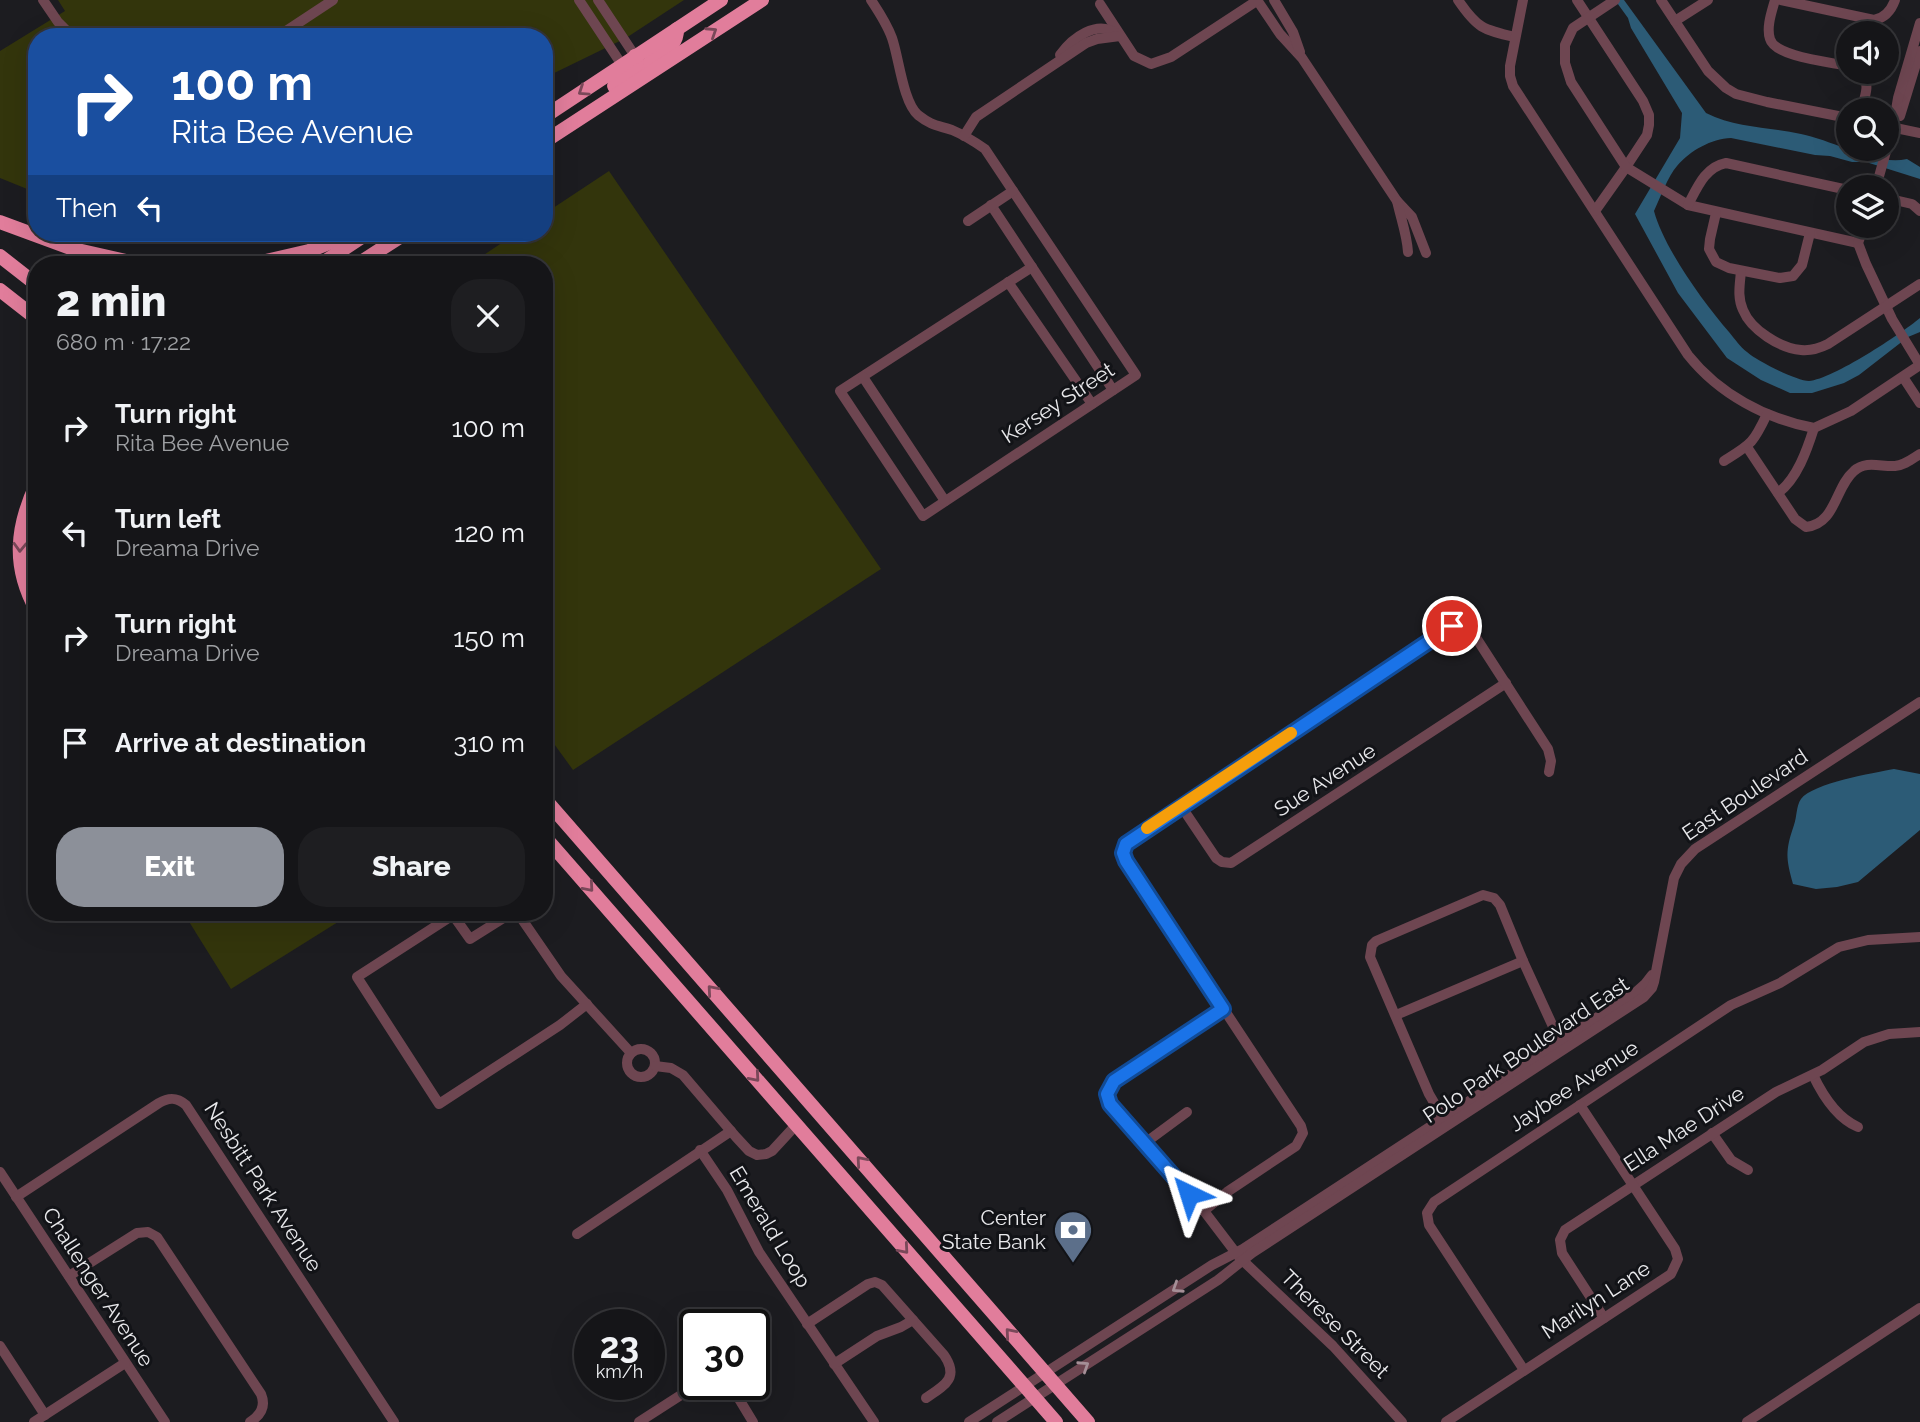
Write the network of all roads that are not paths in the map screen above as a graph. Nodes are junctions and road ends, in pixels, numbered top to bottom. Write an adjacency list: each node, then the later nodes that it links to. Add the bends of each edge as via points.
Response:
1 (43, 0): 23 (street)
2 (333, 0): 24 (street)
3 (579, 0): 32 (street)
4 (598, 0): 29 (street)
5 (721, 0): 25 (highway)
6 (762, 0): 33 (highway, one-way to 6)
7 (871, 0): 42 (street, Kersey Street, via 892,38 915,113)
8 (1257, 0): 26 (street, via 1159,62 1151,64 1133,56); 30 (street)
9 (1273, 0): 30 (street, via 1293,32)
10 (1458, 0): 27 (street, via 1480,26)
11 (1523, 0): 27 (street)
12 (1577, 0): 20 (street)
13 (1661, 0): 21 (street)
14 (1708, 0): 21 (street)
15 (1775, 0): 31 (street, via 1770,42 1791,54)
16 (1781, 0): 17 (street, via 1874,20 1884,17)
17 (1895, 0)
18 (1614, 1): 20 (street)
19 (1100, 4): 26 (street)
20 (1588, 17): 43 (street, via 1648,111 1647,135); 43 (street, via 1568,36 1566,72)
21 (1675, 21): 38 (street, via 1708,71 1736,94)
22 (1920, 23): 34 (street)
23 (64, 28)
24 (291, 28)
25 (677, 29): 29 (highway); 33 (highway, via 674,44 645,65)
26 (1120, 36): 42 (street, via 1086,43 976,117)
27 (1515, 37): 50 (street, via 1509,71 1513,86)
28 (1920, 51): 37 (street)
29 (635, 56): 32 (highway); 35 (highway, via 634,69 597,98)
30 (1302, 58): 46 (street)
31 (1836, 63)
32 (622, 65): 36 (highway, one-way to 36)
33 (637, 82): 35 (highway)
34 (1898, 98)
35 (593, 110): 41 (highway)
36 (553, 111)
37 (1899, 112)
38 (1836, 115)
39 (1899, 129): 40 (street)
40 (1920, 134)
41 (553, 136)
42 (964, 136): 45 (street, Kersey Street, via 985,149)
43 (1626, 167): 49 (street); 50 (street)
44 (1836, 187): 49 (street, via 1726,163 1706,174)
45 (1013, 191): 48 (street); 85 (street, Kersey Street, via 1136,375)
46 (1397, 201): 64 (street); 65 (street, via 1412,217)
47 (1899, 201): 51 (street)
48 (991, 205): 53 (street); 73 (street)
49 (1688, 205): 52 (street)
50 (1595, 211): 88 (street, via 1693,361 1723,389)
51 (1920, 211)
52 (1717, 213): 56 (street); 74 (street, via 1711,254 1719,265)
53 (968, 220)
54 (0, 222): 55 (highway)
55 (28, 232)
56 (1810, 233): 63 (street); 74 (street, via 1802,265 1793,276)
57 (1860, 238): 63 (street)
58 (54, 242): 67 (highway)
59 (332, 242): 68 (highway)
60 (354, 242): 69 (highway)
61 (393, 242): 70 (highway)
62 (398, 242): 71 (highway)
63 (1858, 243): 80 (street)
64 (1408, 252)
65 (1426, 253)
66 (0, 256): 75 (highway)
67 (104, 256)
68 (287, 256)
69 (333, 256)
70 (371, 256)
71 (382, 256)
72 (0, 267): 76 (highway)
73 (1032, 267): 77 (street, Kersey Street); 85 (street)
74 (1741, 271): 80 (street, via 1740,302 1747,318 1768,336 1798,350 1822,347)
75 (28, 279)
76 (28, 281)
77 (1009, 282): 83 (street, Kersey Street); 87 (street)
78 (1920, 284): 80 (street)
79 (0, 290): 81 (highway)
80 (1885, 306): 82 (street)
81 (28, 312)
82 (1920, 365): 84 (street)
83 (863, 377): 94 (street); 94 (street, Kersey Street, via 840,391 923,516)
84 (1903, 377): 86 (street); 89 (street, via 1842,416)
85 (1113, 390): 87 (street, Kersey Street)
86 (1920, 403)
87 (1092, 404): 94 (street, Kersey Street)
88 (1767, 414): 89 (street); 90 (street)
89 (1814, 428): 93 (street, via 1793,476)
90 (1747, 447): 92 (street); 93 (street)
91 (1920, 454): 93 (street, via 1901,464 1856,469 1827,515 1815,525 1806,527 1798,522)
92 (1724, 461)
93 (1778, 493)
94 (945, 501)
95 (28, 509): 96 (highway, one-way to 96, via 19,555)
96 (28, 592)
97 (1506, 683): 99 (street, via 1548,749); 100 (street, Sue Avenue, via 1231,863 1216,858); 100 (street, via 1470,629 1452,626)
98 (1920, 702): 109 (street, East Boulevard, via 1688,855 1674,878)
99 (1549, 772)
100 (1181, 806): 111 (street, via 1126,844 1123,853)
101 (553, 808): 143 (highway, one-way to 101)
102 (553, 846): 121 (highway, one-way to 121)
103 (444, 921): 110 (street, via 357,977 439,1104)
104 (457, 921): 105 (street, via 470,939)
105 (500, 921)
106 (521, 921): 110 (street)
107 (1920, 937): 118 (street, Jaybee Avenue, via 1839,947 1780,983 1731,1005)
108 (1523, 961): 112 (street); 112 (street, via 1500,905 1487,895 1380,938 1372,945 1370,957); 114 (street)
109 (1657, 966): 114 (street, Polo Park Boulevard East, via 1652,988 1644,997)
110 (587, 1004): 115 (street)
111 (1223, 1009): 125 (street, Therese Street, via 1114,1081 1107,1094 1110,1104); 131 (street, via 1303,1133 1296,1146)
112 (1396, 1015): 120 (street)
113 (1920, 1032): 117 (street, Ella Mae Drive, via 1874,1038)
114 (1563, 1045): 120 (street, Polo Park Boulevard East)
115 (631, 1053): 116 (street, via 648,1050); 116 (street, via 627,1066 636,1077 646,1076)
116 (655, 1066): 123 (street, via 683,1075)
117 (1812, 1075): 122 (street, via 1836,1111); 124 (street, Ella Mae Drive, via 1776,1091)
118 (1580, 1105): 129 (street, Marilyn Lane); 142 (street, Jaybee Avenue, via 1434,1202 1427,1213 1429,1225)
119 (1187, 1112): 125 (street)
120 (1445, 1122): 133 (street, Polo Park Boulevard East, via 1252,1253)
121 (796, 1125): 123 (street, via 772,1151 757,1155); 145 (highway, one-way to 145)
122 (1858, 1127)
123 (731, 1131): 126 (street)
124 (1712, 1133): 127 (street, via 1731,1160); 129 (street, Ella Mae Drive)
125 (1145, 1143): 131 (street, Therese Street)
126 (701, 1150): 132 (street); 138 (street, Emerald Loop)
127 (1748, 1170)
128 (0, 1172): 130 (street, Challenger Avenue)
129 (1633, 1185): 136 (street, Ella Mae Drive, via 1565,1230 1560,1240 1562,1253); 136 (street, Marilyn Lane, via 1678,1259 1671,1274)
130 (16, 1197): 134 (street, Challenger Avenue); 154 (street, Nesbitt Park Avenue, via 159,1103 169,1098 180,1100)
131 (1204, 1211): 133 (street, Therese Street)
132 (577, 1234)
133 (1239, 1257): 143 (street, Polo Park Boulevard East, one-way to 143, via 1212,1265); 144 (street, Polo Park Boulevard East, one-way to 133); 162 (street, Therese Street, via 1333,1346)
134 (69, 1276): 140 (street, Challenger Avenue); 153 (street, via 137,1233 157,1237 261,1394 262,1409)
135 (1920, 1308): 164 (street)
136 (1604, 1318): 142 (street, Marilyn Lane)
137 (913, 1320): 138 (street, via 875,1282); 141 (street, via 877,1336); 147 (street, via 950,1367 948,1382)
138 (807, 1324): 141 (street, Emerald Loop)
139 (0, 1346): 150 (street)
140 (125, 1363): 150 (street); 152 (street, Challenger Avenue)
141 (834, 1364): 157 (street, Emerald Loop)
142 (1524, 1370): 163 (street, Marilyn Lane)
143 (1045, 1372): 144 (highway); 145 (street, Polo Park Boulevard East)
144 (1055, 1384): 148 (street, Polo Park Boulevard East); 161 (highway)
145 (1024, 1386): 148 (highway); 158 (street, Polo Park Boulevard East)
146 (679, 1396): 155 (street)
147 (926, 1398)
148 (1034, 1398): 159 (street, Polo Park Boulevard East); 160 (highway)
149 (740, 1400): 156 (street)
150 (45, 1415): 151 (street)
151 (34, 1422)
152 (165, 1422)
153 (250, 1422)
154 (394, 1422)
155 (639, 1422)
156 (753, 1422)
157 (874, 1422)
158 (969, 1422)
159 (997, 1422)
160 (1056, 1422)
161 (1088, 1422)
162 (1402, 1422)
163 (1446, 1422)
164 (1747, 1422)

